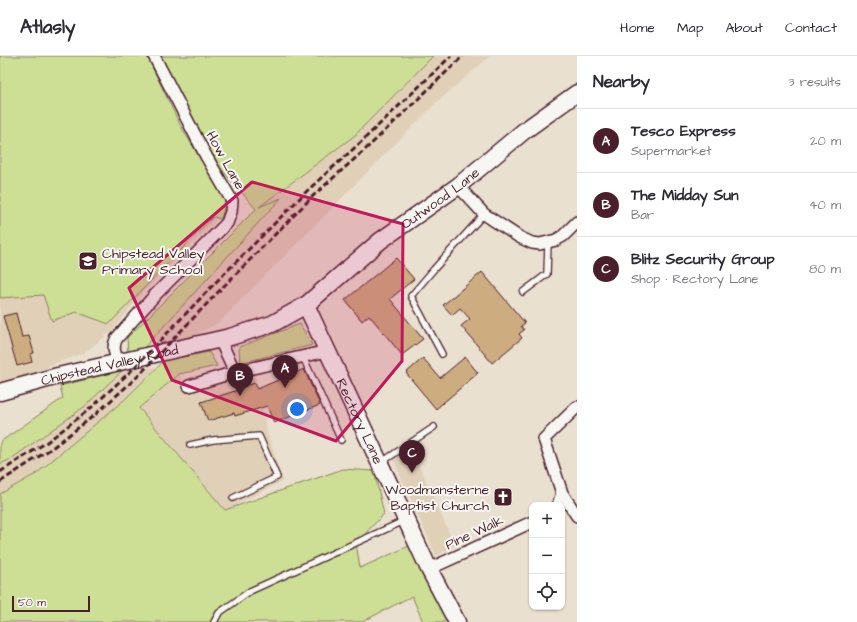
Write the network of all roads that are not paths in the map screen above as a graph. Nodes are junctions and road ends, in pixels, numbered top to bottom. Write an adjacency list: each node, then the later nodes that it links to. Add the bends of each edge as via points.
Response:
1 (154, 56): 13 (street, How Lane, via 232,202 231,212 226,223 117,338 114,349)
2 (577, 93): 3 (main road, Outwood Lane, via 524,131)
3 (458, 186): 4 (street); 8 (main road, Outwood Lane, via 380,241)
4 (484, 214): 6 (street, via 525,240 540,244); 11 (lane, via 411,296)
5 (577, 222): 6 (street, via 563,236)
6 (548, 243): 7 (lane, via 547,274)
7 (523, 292)
8 (306, 305): 9 (main road, Chipstead Valley Road, via 272,324); 10 (main road, Rectory Lane)
9 (220, 340): 13 (main road, Chipstead Valley Road); 14 (street)
10 (327, 351): 12 (street); 21 (main road, Rectory Lane)
11 (442, 354)
12 (302, 357): 14 (street); 19 (lane)
13 (119, 362): 16 (main road, Chipstead Valley Road)
14 (235, 372): 15 (street)
15 (189, 386)
16 (0, 392)
17 (577, 407): 22 (street, via 544,439)
18 (434, 427): 21 (lane)
19 (341, 440)
20 (190, 445): 23 (lane, via 259,436 277,477)
21 (380, 464): 26 (main road, Rectory Lane)
22 (562, 493): 24 (street); 25 (street)
23 (233, 498)
24 (559, 502)
25 (570, 512)
26 (406, 520): 28 (main road, Rectory Lane); 29 (lane, via 250,591 219,613)
27 (529, 523): 28 (street, Pine Walk)
28 (429, 569): 30 (main road, Rectory Lane)
29 (214, 622)
30 (457, 622)

